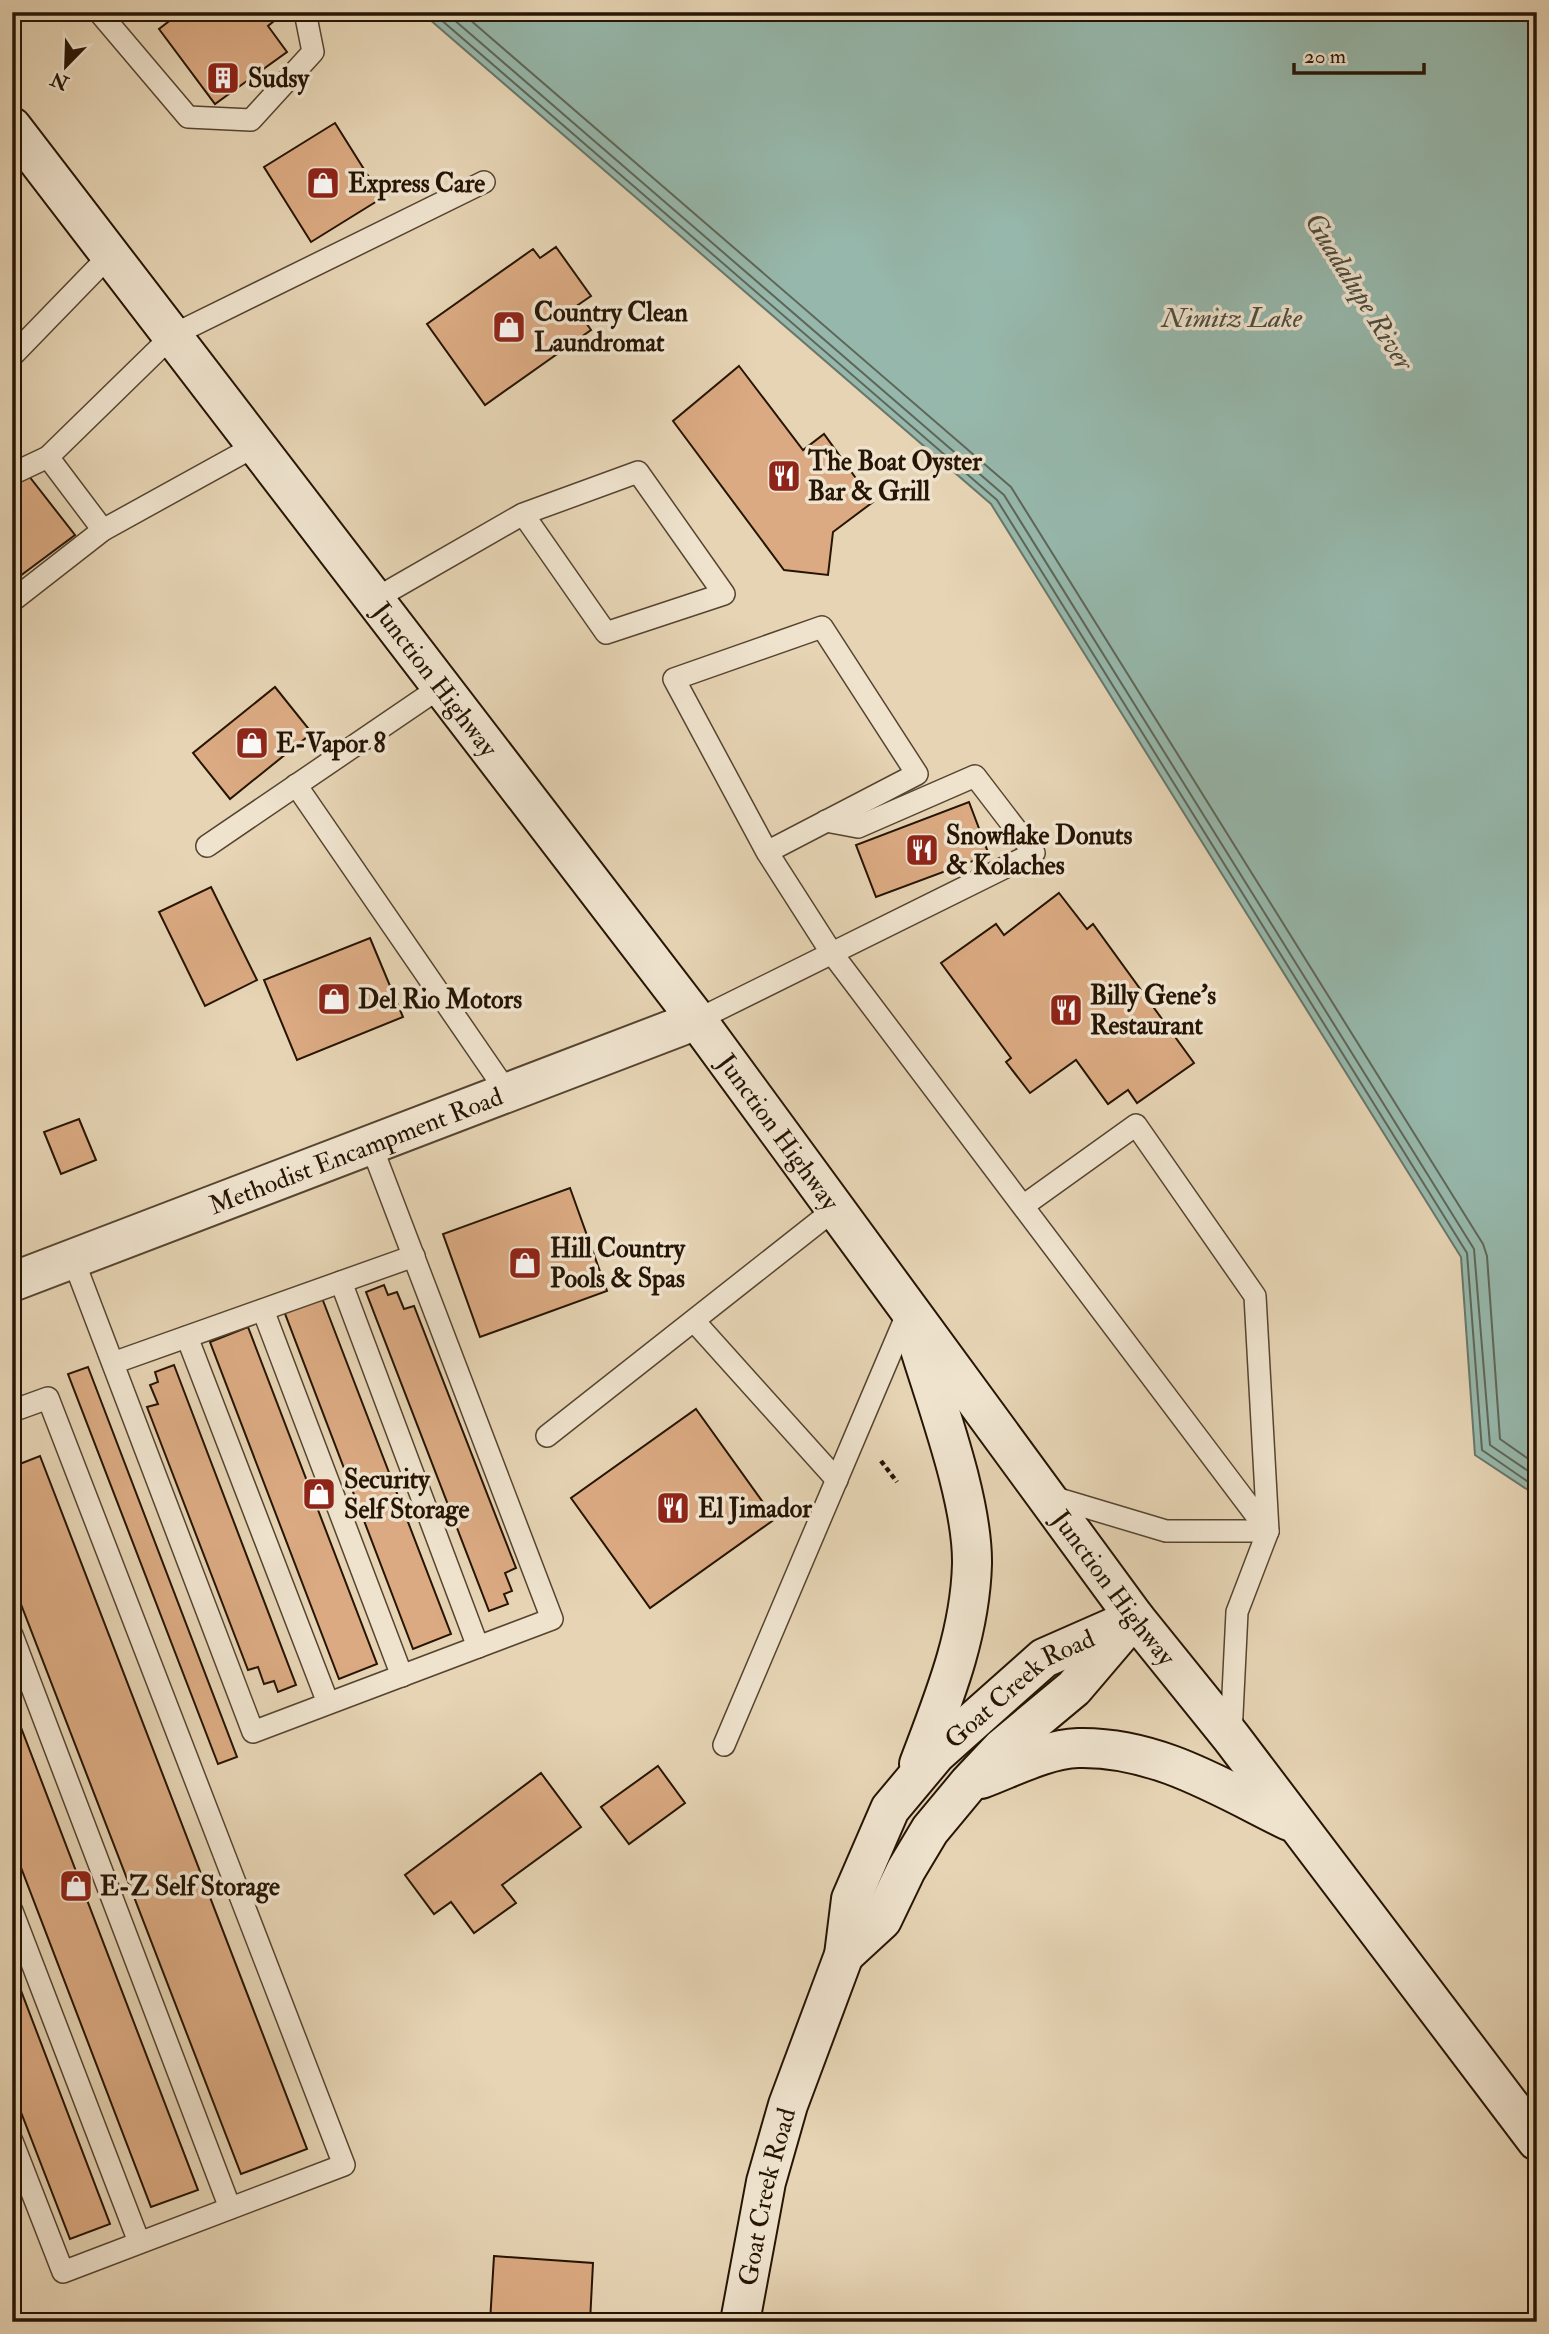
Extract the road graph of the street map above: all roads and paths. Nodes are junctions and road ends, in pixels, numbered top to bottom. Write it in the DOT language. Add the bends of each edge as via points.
graph roads {
  1 [pos="99,12"];
  2 [pos="305,12"];
  3 [pos="12,127"];
  4 [pos="484,182"];
  5 [pos="111,254"];
  6 [pos="173,335"];
  7 [pos="12,356"];
  8 [pos="257,445"];
  9 [pos="48,457"];
  10 [pos="12,474"];
  11 [pos="523,514"];
  12 [pos="103,530"];
  13 [pos="375,599"];
  14 [pos="12,601"];
  15 [pos="442,686"];
  16 [pos="296,785"];
  17 [pos="826,821"];
  18 [pos="207,846"];
  19 [pos="767,852"];
  20 [pos="831,952"];
  21 [pos="697,1020"];
  22 [pos="507,1092"];
  23 [pos="372,1145"];
  24 [pos="1023,1206"];
  25 [pos="835,1209"];
  26 [pos="414,1256"];
  27 [pos="73,1259"];
  28 [pos="12,1282"];
  29 [pos="341,1282"];
  30 [pos="263,1310"];
  31 [pos="909,1310"];
  32 [pos="694,1321"];
  33 [pos="187,1336"];
  34 [pos="113,1363"];
  35 [pos="12,1411"];
  36 [pos="547,1436"];
  37 [pos="837,1479"];
  38 [pos="1047,1496"];
  39 [pos="1268,1531"];
  40 [pos="1135,1618"];
  41 [pos="12,1635"];
  42 [pos="478,1647"];
  43 [pos="402,1676"];
  44 [pos="328,1703"];
  45 [pos="1231,1737"];
  46 [pos="723,1745"];
  47 [pos="915,1776"];
  48 [pos="969,1783"];
  49 [pos="1297,1825"];
  50 [pos="12,1911"];
  51 [pos="844,1955"];
  52 [pos="12,2141"];
  53 [pos="1537,2141"];
  54 [pos="230,2208"];
  55 [pos="139,2242"];
  56 [pos="740,2322"];
  1 -- 2 [label="lane" via="188,117 251,120 313,52"];
  3 -- 5 [label="main road, Junction Highway"];
  4 -- 6 [label="lane"];
  5 -- 6 [label="main road, Junction Highway"];
  5 -- 7 [label="lane"];
  6 -- 8 [label="main road, Junction Highway"];
  6 -- 9 [label="lane"];
  8 -- 12 [label="lane"];
  8 -- 13 [label="main road, Junction Highway"];
  9 -- 10 [label="lane"];
  9 -- 12 [label="lane"];
  11 -- 11 [label="lane" via="606,633 724,594 638,471"];
  11 -- 13 [label="lane"];
  12 -- 14 [label="lane"];
  13 -- 15 [label="main road, Junction Highway"];
  15 -- 16 [label="lane"];
  15 -- 21 [label="main road, Junction Highway"];
  16 -- 18 [label="lane"];
  16 -- 22 [label="lane"];
  17 -- 19 [label="lane"];
  17 -- 19 [label="lane" via="917,774 822,627 674,679"];
  17 -- 20 [label="lane" via="858,827 975,776 1034,853"];
  19 -- 20 [label="lane"];
  20 -- 21 [label="lane"];
  20 -- 24 [label="lane"];
  21 -- 22 [label="main road, Methodist Encampment Road"];
  21 -- 25 [label="main road, Junction Highway"];
  22 -- 23 [label="main road, Methodist Encampment Road"];
  23 -- 26 [label="lane"];
  23 -- 27 [label="main road, Methodist Encampment Road"];
  24 -- 39 [label="lane"];
  24 -- 39 [label="lane" via="1136,1125 1255,1296"];
  25 -- 31 [label="main road, Junction Highway"];
  25 -- 32 [label="lane"];
  26 -- 29 [label="lane"];
  26 -- 42 [label="lane" via="552,1619"];
  27 -- 28 [label="main road, Methodist Encampment Road"];
  27 -- 34 [label="lane"];
  29 -- 30 [label="lane"];
  29 -- 42 [label="lane"];
  30 -- 33 [label="lane"];
  30 -- 43 [label="lane"];
  31 -- 37 [label="lane"];
  31 -- 38 [label="main road, Junction Highway"];
  31 -- 47 [label="main road" via="969,1524 972,1561 956,1665"];
  32 -- 36 [label="lane"];
  32 -- 37 [label="lane"];
  33 -- 34 [label="lane"];
  33 -- 44 [label="lane"];
  34 -- 44 [label="lane" via="253,1732"];
  35 -- 54 [label="lane" via="48,1398 344,2165"];
  37 -- 46 [label="lane"];
  38 -- 39 [label="lane" via="1166,1531"];
  38 -- 40 [label="main road, Junction Highway"];
  39 -- 45 [label="lane" via="1237,1612"];
  40 -- 45 [label="main road, Junction Highway"];
  40 -- 47 [label="main road, Goat Creek Road" via="1044,1658"];
  40 -- 48 [label="main road, Goat Creek Road" via="1074,1688 1002,1748"];
  41 -- 54 [label="lane"];
  42 -- 43 [label="lane"];
  43 -- 44 [label="lane"];
  45 -- 49 [label="main road, Junction Highway"];
  47 -- 51 [label="main road, Goat Creek Road" via="890,1809 850,1899"];
  48 -- 49 [label="main road" via="1077,1748 1127,1752 1194,1774"];
  48 -- 51 [label="main road, Goat Creek Road" via="930,1830 882,1920"];
  49 -- 53 [label="main road, Junction Highway"];
  50 -- 55 [label="lane"];
  51 -- 56 [label="main road, Goat Creek Road" via="766,2182"];
  52 -- 55 [label="lane" via="63,2272"];
  54 -- 55 [label="lane"];
}
